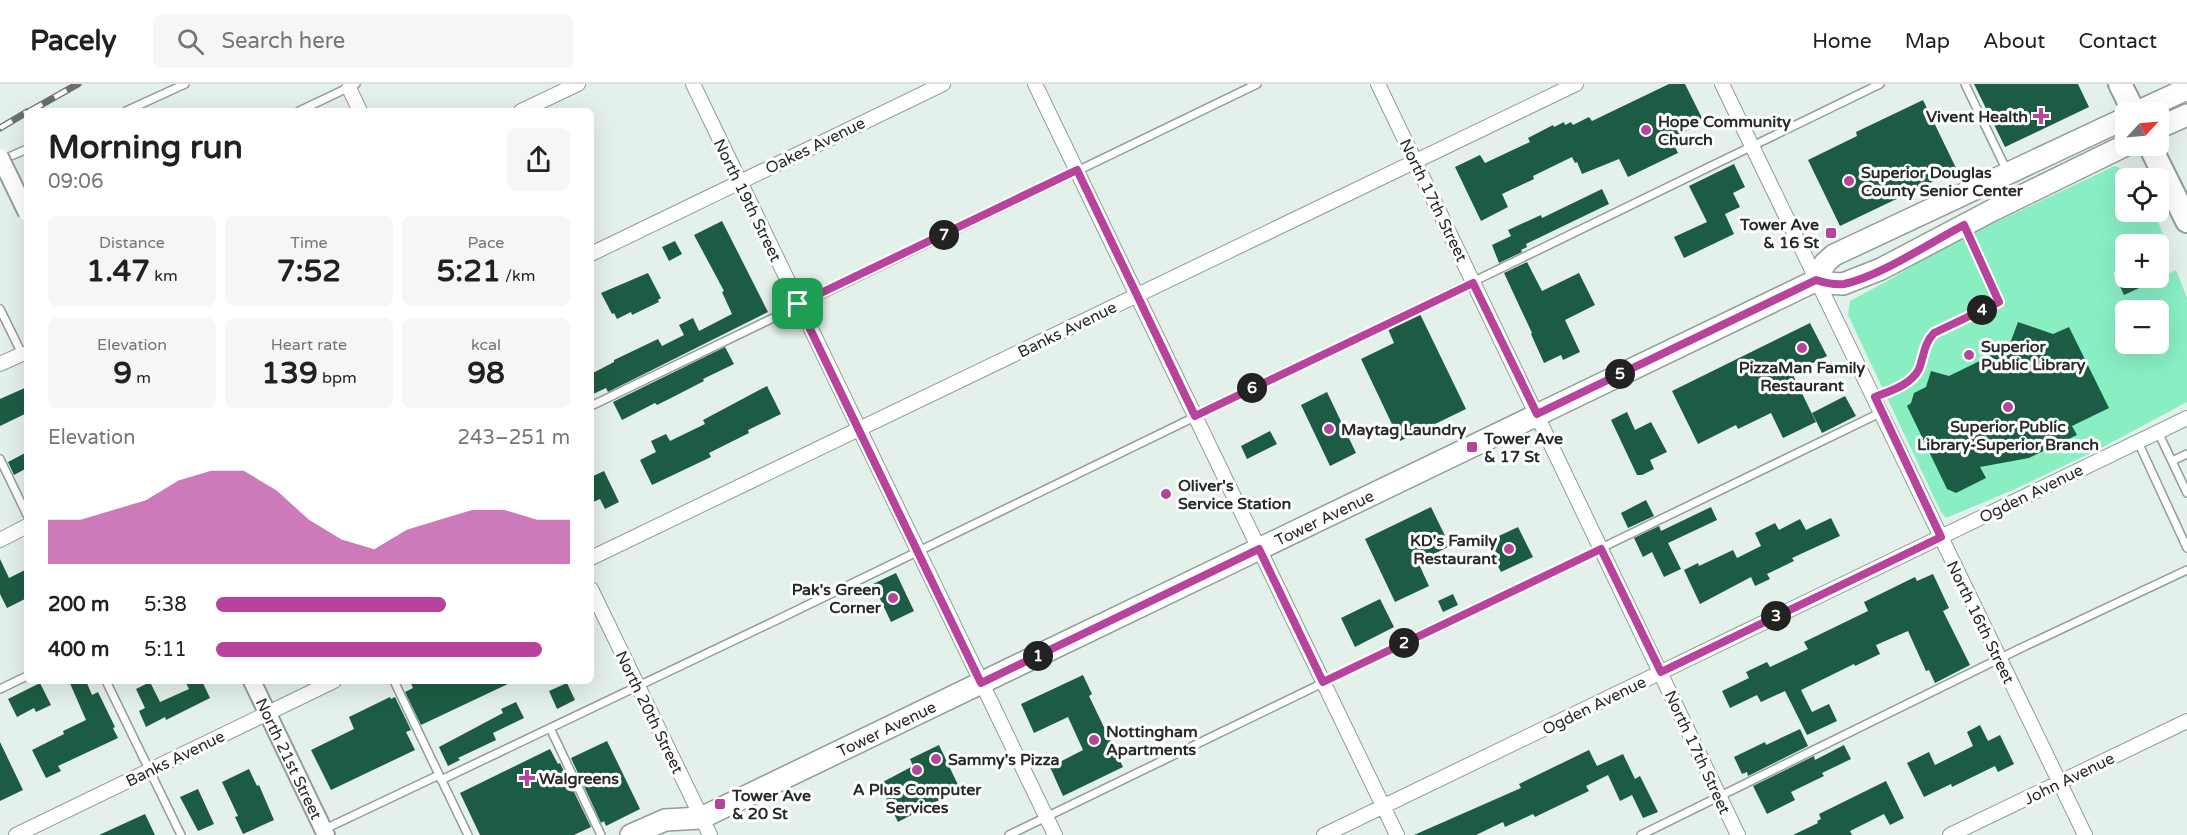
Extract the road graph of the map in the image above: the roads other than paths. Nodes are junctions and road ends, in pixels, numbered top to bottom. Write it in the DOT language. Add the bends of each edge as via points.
graph roads {
  1 [pos="185,84"];
  2 [pos="578,84"];
  3 [pos="693,84"];
  4 [pos="943,84"];
  5 [pos="1035,84"];
  6 [pos="1257,84"];
  7 [pos="1378,84"];
  8 [pos="1576,84"];
  9 [pos="1722,84"];
  10 [pos="1880,84"];
  11 [pos="1965,84"];
  12 [pos="2120,84"];
  13 [pos="353,86"];
  14 [pos="2187,89"];
  15 [pos="2130,102"];
  16 [pos="2158,102"];
  17 [pos="133,108"];
  18 [pos="305,108"];
  19 [pos="359,108"];
  20 [pos="527,108"];
  21 [pos="2187,115"];
  22 [pos="2115,123"];
  23 [pos="2169,123"];
  24 [pos="1752,147"];
  25 [pos="24,150"];
  26 [pos="2115,150"];
  27 [pos="2155,156"];
  28 [pos="0,159"];
  29 [pos="1415,161"];
  30 [pos="1077,170"];
  31 [pos="2008,172"];
  32 [pos="739,182"];
  33 [pos="24,207"];
  34 [pos="2187,221"];
  35 [pos="1964,225"];
  36 [pos="594,253"];
  37 [pos="1816,280"];
  38 [pos="1473,283"];
  39 [pos="1137,296"];
  40 [pos="798,304"];
  41 [pos="0,309"];
  42 [pos="22,354"];
  43 [pos="0,364"];
  44 [pos="1875,397"];
  45 [pos="594,405"];
  46 [pos="1882,412"];
  47 [pos="1537,414"];
  48 [pos="1195,416"];
  49 [pos="2187,418"];
  50 [pos="859,429"];
  51 [pos="2158,432"];
  52 [pos="2138,442"];
  53 [pos="2187,454"];
  54 [pos="0,459"];
  55 [pos="2172,461"];
  56 [pos="2187,493"];
  57 [pos="24,509"];
  58 [pos="24,528"];
  59 [pos="1941,537"];
  60 [pos="0,540"];
  61 [pos="2187,548"];
  62 [pos="1259,549"];
  63 [pos="1601,549"];
  64 [pos="918,551"];
  65 [pos="594,557"];
  66 [pos="2187,570"];
  67 [pos="594,595"];
  68 [pos="2000,659"];
  69 [pos="1661,672"];
  70 [pos="24,677"];
  71 [pos="1323,682"];
  72 [pos="981,683"];
  73 [pos="107,684"];
  74 [pos="253,684"];
  75 [pos="328,684"];
  76 [pos="395,684"];
  77 [pos="638,686"];
  78 [pos="0,689"];
  79 [pos="267,713"];
  80 [pos="2187,721"];
  81 [pos="550,728"];
  82 [pos="149,771"];
  83 [pos="440,777"];
  84 [pos="2059,782"];
  85 [pos="1720,796"];
  86 [pos="1383,806"];
  87 [pos="1046,818"];
  88 [pos="706,827"];
  89 [pos="325,832"];
  90 [pos="16,835"];
  91 [pos="181,835"];
  92 [pos="468,835"];
  93 [pos="602,835"];
  94 [pos="631,835"];
  95 [pos="688,835"];
  96 [pos="1009,835"];
  97 [pos="1055,835"];
  98 [pos="1324,835"];
  99 [pos="1397,835"];
  100 [pos="1641,835"];
  101 [pos="1738,835"];
  102 [pos="1950,835"];
  103 [pos="2085,835"];
  1 -- 17 [label="lane"];
  2 -- 20 [label="street"];
  3 -- 32 [label="street, North 19th Street"];
  4 -- 32 [label="street, Oakes Avenue"];
  5 -- 30 [label="street"];
  6 -- 30 [label="lane"];
  7 -- 29 [label="street, North 17th Street"];
  8 -- 29 [label="street, Banks Avenue"];
  9 -- 24 [label="street, North 16th Street"];
  10 -- 24 [label="lane"];
  11 -- 31 [label="lane"];
  12 -- 15 [label="highway"];
  13 -- 18 [label="lane"];
  13 -- 19 [label="street"];
  14 -- 16 [label="main road"];
  21 -- 23 [label="main road"];
  22 -- 31 [label="main road, Tower Avenue"];
  24 -- 37 [label="street, North 16th Street"];
  24 -- 38 [label="lane"];
  25 -- 28 [label="lane"];
  26 -- 35 [label="main road, Tower Avenue"];
  27 -- 34 [label="highway"];
  28 -- 33 [label="street, bridge"];
  29 -- 38 [label="street, North 17th Street"];
  29 -- 39 [label="street, Banks Avenue"];
  30 -- 39 [label="street"];
  30 -- 40 [label="lane"];
  31 -- 37 [label="main road, Tower Avenue" via="1834,255"];
  32 -- 36 [label="street, Oakes Avenue"];
  32 -- 40 [label="street, North 19th Street"];
  35 -- 37 [label="main road, Tower Avenue" via="1856,280 1834,284"];
  35 -- 44 [label="lane" via="1999,302 1934,333 1911,379"];
  37 -- 44 [label="street, North 16th Street"];
  37 -- 47 [label="main road, Tower Avenue"];
  38 -- 47 [label="street, North 17th Street"];
  38 -- 48 [label="lane"];
  39 -- 48 [label="street"];
  39 -- 50 [label="street, Banks Avenue"];
  40 -- 45 [label="lane"];
  40 -- 50 [label="street, North 19th Street"];
  41 -- 42 [label="lane"];
  42 -- 43 [label="street"];
  44 -- 46 [label="street, North 16th Street"];
  46 -- 59 [label="street, North 16th Street"];
  46 -- 63 [label="lane"];
  47 -- 62 [label="main road, Tower Avenue"];
  47 -- 63 [label="street, North 17th Street"];
  48 -- 62 [label="street"];
  48 -- 64 [label="lane"];
  49 -- 51 [label="street, Ogden Avenue"];
  50 -- 64 [label="street, North 19th Street"];
  50 -- 65 [label="street, Banks Avenue"];
  51 -- 52 [label="street, Ogden Avenue"];
  51 -- 55 [label="lane"];
  52 -- 59 [label="street, Ogden Avenue"];
  52 -- 61 [label="lane"];
  53 -- 55 [label="lane"];
  54 -- 57 [label="lane"];
  55 -- 56 [label="lane"];
  58 -- 60 [label="street"];
  59 -- 68 [label="street, North 16th Street"];
  59 -- 69 [label="street, Ogden Avenue"];
  62 -- 71 [label="street"];
  62 -- 72 [label="main road, Tower Avenue"];
  63 -- 69 [label="street, North 17th Street"];
  63 -- 71 [label="lane"];
  64 -- 72 [label="street, North 19th Street"];
  64 -- 77 [label="lane"];
  66 -- 68 [label="lane"];
  67 -- 77 [label="street, North 20th Street"];
  68 -- 84 [label="street, North 16th Street"];
  68 -- 85 [label="lane"];
  69 -- 85 [label="street, North 17th Street"];
  69 -- 86 [label="street, Ogden Avenue"];
  70 -- 78 [label="lane"];
  71 -- 86 [label="street"];
  71 -- 87 [label="lane"];
  72 -- 87 [label="street, North 19th Street"];
  72 -- 88 [label="main road, Tower Avenue"];
  73 -- 82 [label="lane"];
  74 -- 79 [label="street, North 21st Street"];
  75 -- 79 [label="street, Banks Avenue"];
  76 -- 83 [label="lane"];
  77 -- 81 [label="lane"];
  77 -- 88 [label="street, North 20th Street"];
  79 -- 82 [label="street, Banks Avenue"];
  79 -- 89 [label="street, North 21st Street"];
  80 -- 84 [label="street, John Avenue"];
  81 -- 83 [label="lane"];
  81 -- 93 [label="lane"];
  82 -- 90 [label="street, Banks Avenue"];
  82 -- 91 [label="lane"];
  83 -- 89 [label="lane"];
  83 -- 92 [label="lane"];
  84 -- 102 [label="street, John Avenue"];
  84 -- 103 [label="street, North 16th Street"];
  85 -- 100 [label="lane"];
  85 -- 101 [label="street, North 17th Street"];
  86 -- 98 [label="street, Ogden Avenue"];
  86 -- 99 [label="street"];
  87 -- 96 [label="lane"];
  87 -- 97 [label="street, North 19th Street"];
  88 -- 94 [label="main road, Tower Avenue" via="665,820"];
  88 -- 95 [label="main road, Tower Avenue"];
}
